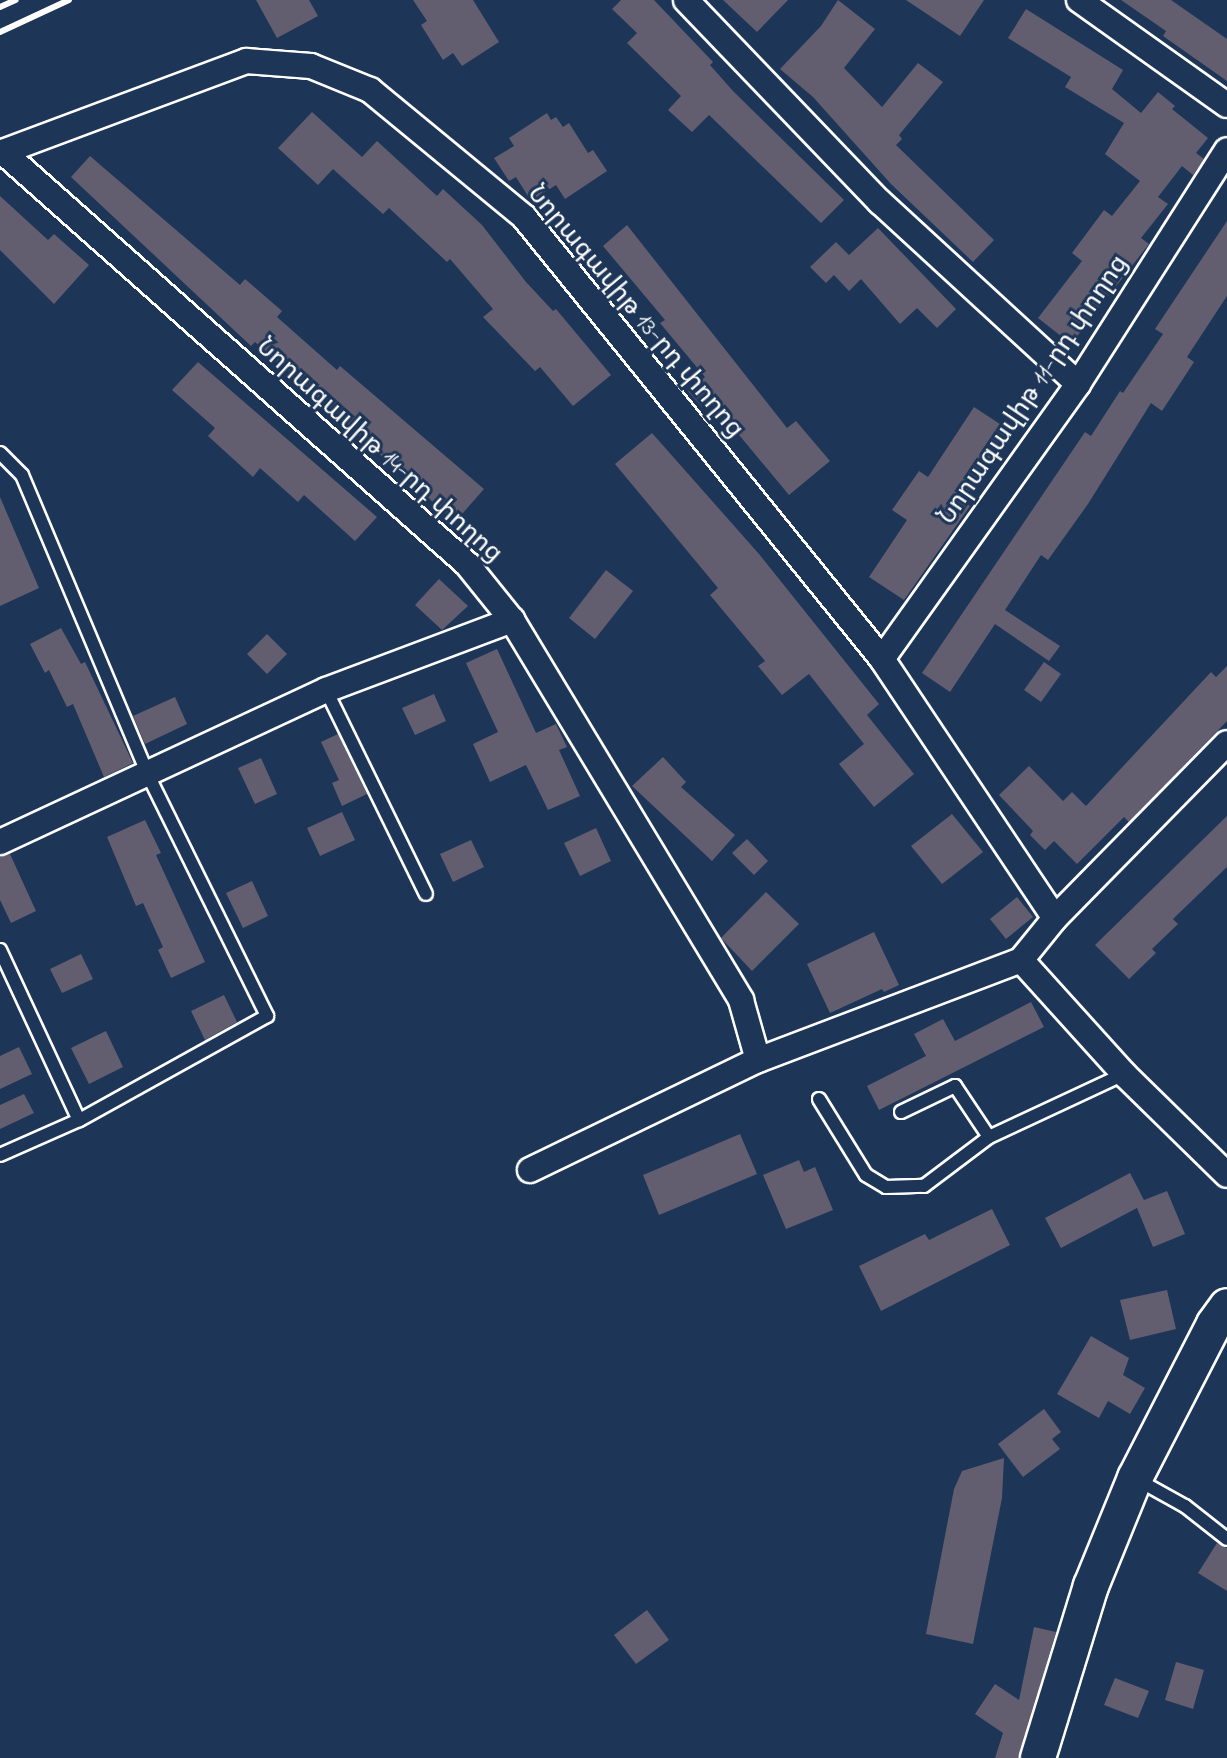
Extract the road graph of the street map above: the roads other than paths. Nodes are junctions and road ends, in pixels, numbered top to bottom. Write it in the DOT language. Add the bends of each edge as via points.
graph roads {
  1 [pos="686,0"];
  2 [pos="1079,0"];
  3 [pos="1227,105"];
  4 [pos="1227,150"];
  5 [pos="1,153"];
  6 [pos="1078,384"];
  7 [pos="0,453"];
  8 [pos="512,620"];
  9 [pos="882,659"];
  10 [pos="326,690"];
  11 [pos="1227,743"];
  12 [pos="147,773"];
  13 [pos="0,842"];
  14 [pos="426,894"];
  15 [pos="1055,918"];
  16 [pos="0,950"];
  17 [pos="1021,960"];
  18 [pos="758,1060"];
  19 [pos="1124,1074"];
  20 [pos="819,1099"];
  21 [pos="901,1112"];
  22 [pos="79,1120"];
  23 [pos="989,1137"];
  24 [pos="0,1155"];
  25 [pos="530,1170"];
  26 [pos="1227,1175"];
  27 [pos="1227,1306"];
  28 [pos="1135,1478"];
  29 [pos="1227,1539"];
  30 [pos="1038,1758"];
  1 -- 6 [label="street" via="880,202"];
  2 -- 3 [label="street"];
  4 -- 6 [label="street, Նորագավիթ 11-րդ փողոց"];
  5 -- 8 [label="street, Նորագավիթ 14-րդ փողոց" via="467,564"];
  5 -- 9 [label="street, Նորագավիթ 13-րդ փողոց" via="246,61 311,66 370,90 524,217"];
  6 -- 9 [label="street, Նորագավիթ 11-րդ փողոց"];
  7 -- 12 [label="lane" via="22,475"];
  8 -- 10 [label="street"];
  8 -- 18 [label="street, Նորագավիթ 14-րդ փողոց" via="741,1000"];
  9 -- 15 [label="street, Նորագավիթ 13-րդ փողոց"];
  10 -- 12 [label="street"];
  10 -- 14 [label="lane"];
  11 -- 15 [label="street"];
  12 -- 13 [label="street"];
  12 -- 22 [label="lane" via="267,1016"];
  15 -- 17 [label="street"];
  16 -- 22 [label="lane"];
  17 -- 18 [label="street"];
  17 -- 19 [label="street"];
  18 -- 25 [label="street"];
  19 -- 23 [label="lane"];
  19 -- 26 [label="street"];
  20 -- 23 [label="lane" via="866,1175 886,1187 924,1186"];
  21 -- 23 [label="lane" via="955,1086"];
  22 -- 24 [label="lane"];
  27 -- 28 [label="main road"];
  28 -- 29 [label="lane" via="1185,1506"];
  28 -- 30 [label="main road" via="1091,1586"];
}
